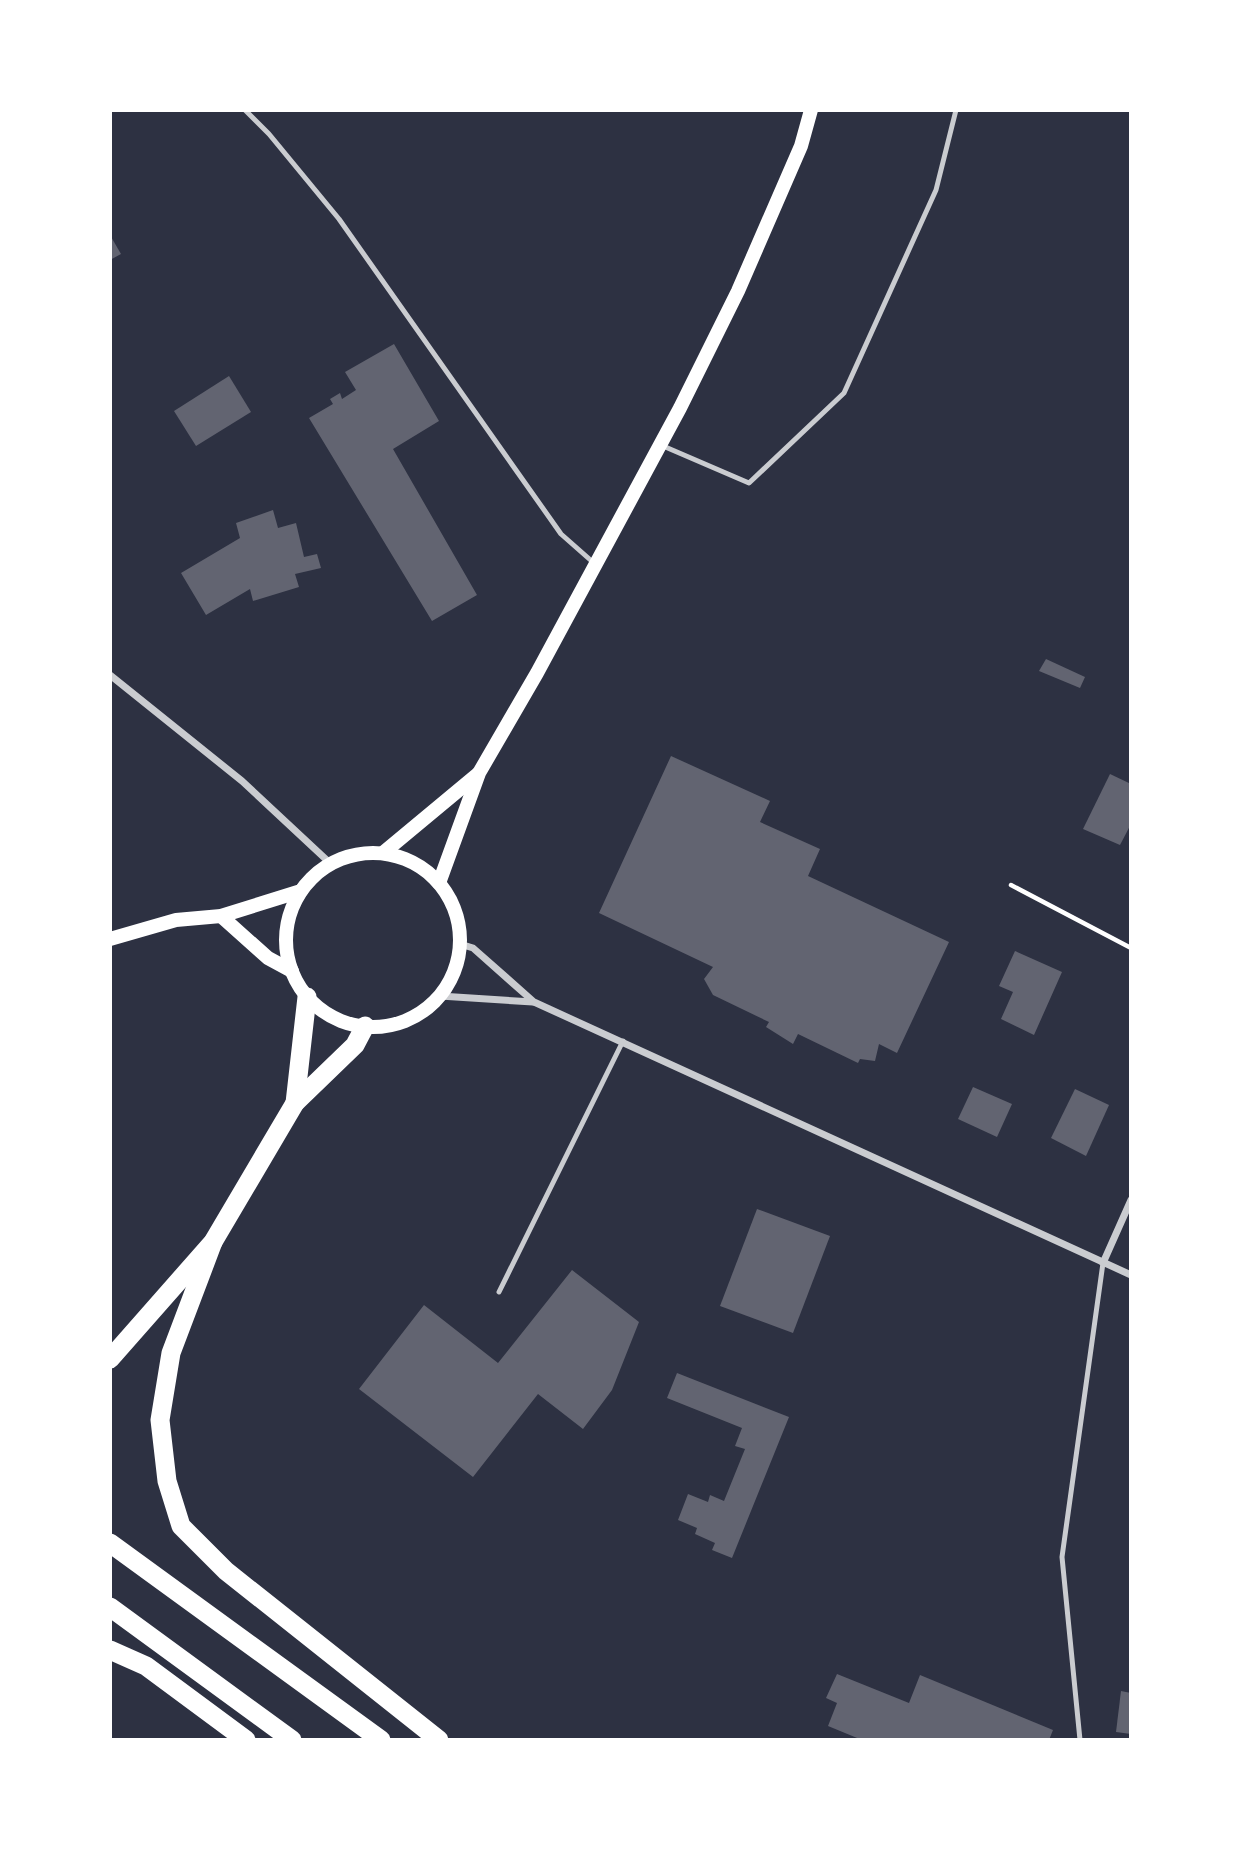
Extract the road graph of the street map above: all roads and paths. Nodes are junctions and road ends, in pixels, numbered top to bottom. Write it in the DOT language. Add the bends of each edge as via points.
graph roads {
  1 [pos="245,110"];
  2 [pos="811,110"];
  3 [pos="956,110"];
  4 [pos="660,444"];
  5 [pos="595,564"];
  6 [pos="110,675"];
  7 [pos="479,773"];
  8 [pos="383,853"];
  9 [pos="331,864"];
  10 [pos="439,883"];
  11 [pos="1011,885"];
  12 [pos="301,891"];
  13 [pos="221,916"];
  14 [pos="110,939"];
  15 [pos="460,944"];
  16 [pos="1131,948"];
  17 [pos="292,971"];
  18 [pos="440,996"];
  19 [pos="307,997"];
  20 [pos="534,1002"];
  21 [pos="365,1026"];
  22 [pos="622,1041"];
  23 [pos="295,1103"];
  24 [pos="1131,1200"];
  25 [pos="213,1242"];
  26 [pos="1103,1262"];
  27 [pos="1131,1275"];
  28 [pos="499,1292"];
  29 [pos="110,1359"];
  30 [pos="110,1543"];
  31 [pos="110,1607"];
  32 [pos="110,1650"];
  33 [pos="246,1740"];
  34 [pos="292,1740"];
  35 [pos="381,1740"];
  36 [pos="439,1740"];
  37 [pos="1080,1740"];
  1 -- 5 [label="lane" via="339,219 561,534"];
  2 -- 4 [label="main road" via="801,146 738,291"];
  3 -- 4 [label="lane" via="936,190 844,393 750,483"];
  4 -- 5 [label="main road"];
  5 -- 7 [label="main road"];
  6 -- 9 [label="street" via="242,781"];
  7 -- 8 [label="main road"];
  7 -- 10 [label="main road"];
  8 -- 9 [label="main road" via="353,855"];
  8 -- 10 [label="main road" via="416,864"];
  9 -- 12 [label="main road"];
  10 -- 15 [label="main road" via="456,911"];
  11 -- 16 [label="path"];
  12 -- 13 [label="main road"];
  12 -- 17 [label="main road" via="286,933"];
  13 -- 14 [label="main road" via="176,920"];
  13 -- 17 [label="main road" via="268,958"];
  15 -- 18 [label="main road" via="455,970"];
  15 -- 20 [label="street" via="474,948"];
  17 -- 19 [label="main road"];
  18 -- 20 [label="street"];
  18 -- 21 [label="main road" via="400,1023"];
  19 -- 21 [label="main road" via="331,1016"];
  19 -- 23 [label="highway"];
  20 -- 22 [label="street"];
  21 -- 23 [label="highway" via="355,1045"];
  22 -- 26 [label="street"];
  22 -- 28 [label="lane"];
  23 -- 25 [label="highway"];
  24 -- 26 [label="street"];
  25 -- 29 [label="highway"];
  25 -- 36 [label="highway" via="172,1353 160,1420 167,1481 181,1526 226,1571"];
  26 -- 27 [label="street"];
  26 -- 37 [label="lane" via="1062,1557"];
  30 -- 35 [label="highway"];
  31 -- 34 [label="highway"];
  32 -- 33 [label="highway" via="146,1666"];
}
